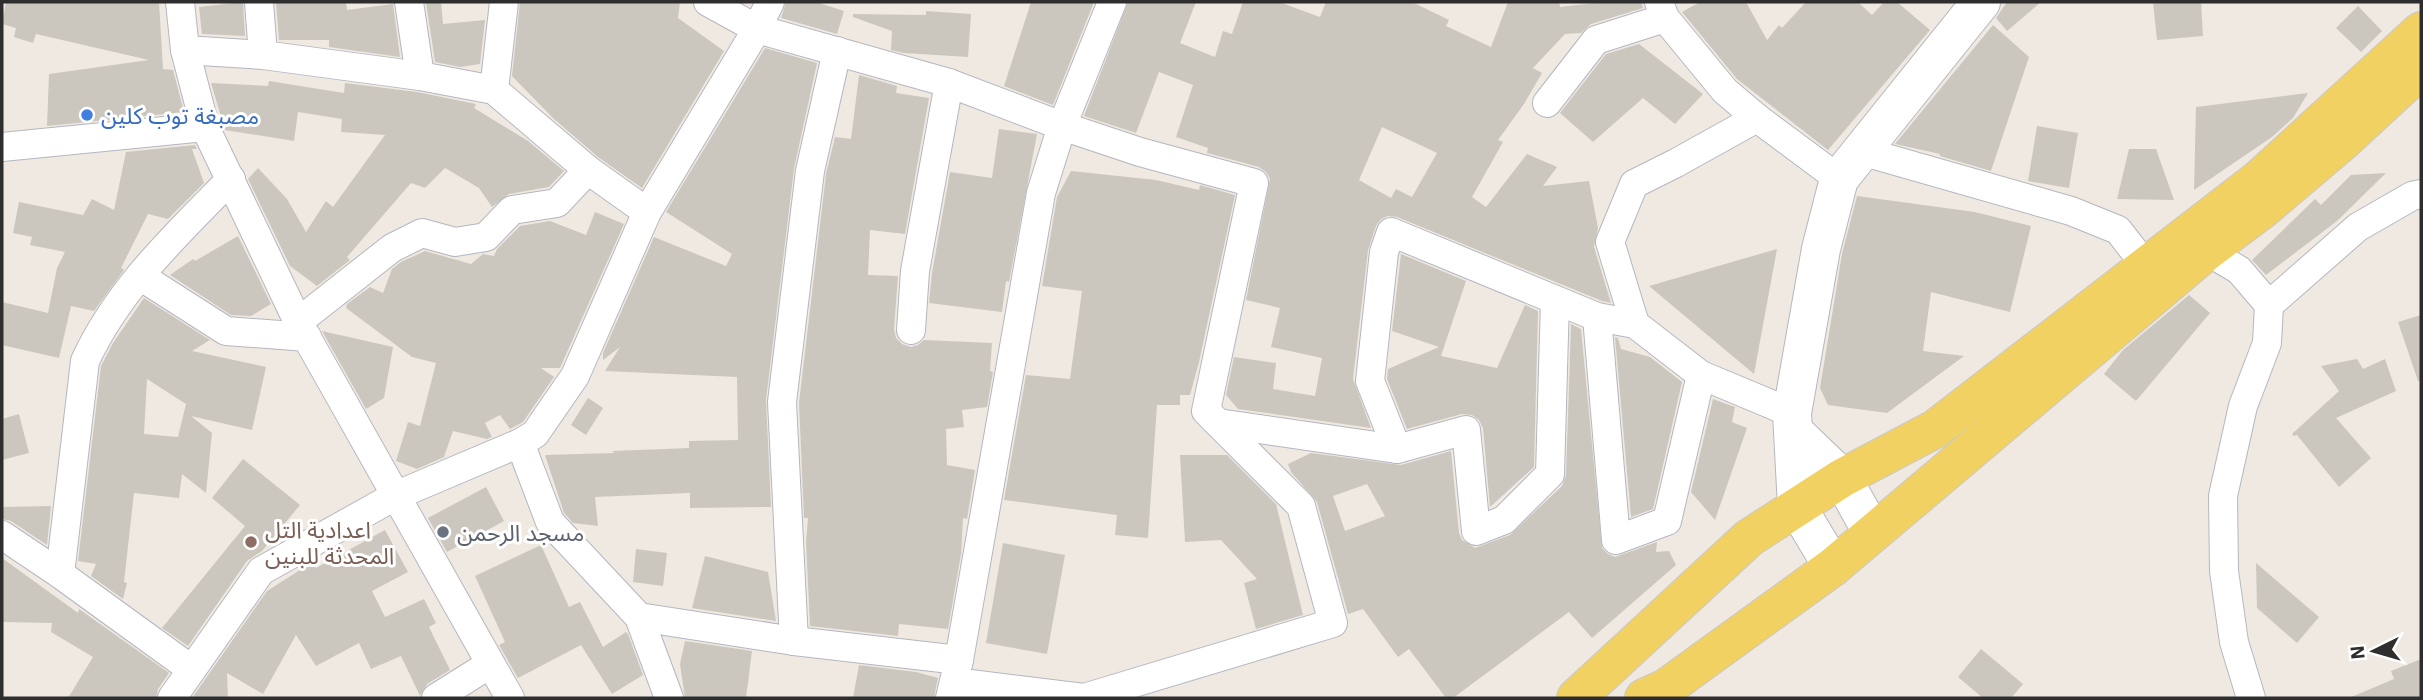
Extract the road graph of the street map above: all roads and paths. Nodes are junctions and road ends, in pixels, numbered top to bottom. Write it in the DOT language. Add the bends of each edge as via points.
graph roads {
  1 [pos="180,2"];
  2 [pos="259,2"];
  3 [pos="409,2"];
  4 [pos="504,2"];
  5 [pos="709,2"];
  6 [pos="770,2"];
  7 [pos="1112,2"];
  8 [pos="1981,2"];
  9 [pos="1662,10"];
  10 [pos="757,29"];
  11 [pos="2421,30"];
  12 [pos="186,50"];
  13 [pos="837,51"];
  14 [pos="263,55"];
  15 [pos="2421,69"];
  16 [pos="420,76"];
  17 [pos="948,83"];
  18 [pos="494,90"];
  19 [pos="1548,103"];
  20 [pos="1757,118"];
  21 [pos="1062,126"];
  22 [pos="205,127"];
  23 [pos="2,147"];
  24 [pos="1850,165"];
  25 [pos="587,170"];
  26 [pos="231,179"];
  27 [pos="2421,194"];
  28 [pos="647,212"];
  29 [pos="2207,251"];
  30 [pos="2146,266"];
  31 [pos="140,275"];
  32 [pos="1555,300"];
  33 [pos="2269,305"];
  34 [pos="1597,317"];
  35 [pos="1635,324"];
  36 [pos="303,330"];
  37 [pos="911,330"];
  38 [pos="1700,375"];
  39 [pos="1792,422"];
  40 [pos="1219,423"];
  41 [pos="520,443"];
  42 [pos="1397,449"];
  43 [pos="1842,478"];
  44 [pos="395,496"];
  45 [pos="1797,508"];
  46 [pos="1872,532"];
  47 [pos="2,535"];
  48 [pos="1833,567"];
  49 [pos="60,574"];
  50 [pos="639,617"];
  51 [pos="794,641"];
  52 [pos="491,664"];
  53 [pos="191,669"];
  54 [pos="955,680"];
  55 [pos="172,698"];
  56 [pos="436,698"];
  57 [pos="510,698"];
  58 [pos="668,698"];
  59 [pos="1576,698"];
  60 [pos="1644,698"];
  61 [pos="2250,698"];
  1 -- 12 [label="street"];
  2 -- 14 [label="street"];
  3 -- 16 [label="street"];
  4 -- 18 [label="street"];
  5 -- 10 [label="street"];
  6 -- 10 [label="street"];
  7 -- 21 [label="street"];
  8 -- 24 [label="main road"];
  9 -- 19 [label="street" via="1596,40"];
  9 -- 20 [label="street" via="1725,91"];
  10 -- 13 [label="street"];
  10 -- 28 [label="street"];
  11 -- 30 [label="main road" via="2259,179"];
  12 -- 14 [label="street"];
  12 -- 22 [label="street"];
  13 -- 17 [label="street"];
  13 -- 51 [label="street" via="810,171 782,402"];
  14 -- 16 [label="street"];
  15 -- 29 [label="main road" via="2342,142"];
  16 -- 18 [label="street"];
  17 -- 21 [label="street"];
  17 -- 37 [label="street" via="915,271"];
  18 -- 25 [label="street"];
  20 -- 24 [label="street"];
  20 -- 35 [label="street" via="1634,184 1610,242"];
  21 -- 40 [label="street" via="1254,183 1206,411"];
  21 -- 54 [label="street" via="1041,193"];
  22 -- 23 [label="street"];
  22 -- 26 [label="street"];
  24 -- 30 [label="street" via="2071,211 2118,230"];
  24 -- 39 [label="main road" via="1821,249"];
  25 -- 28 [label="street"];
  25 -- 36 [label="street" via="558,203 512,210 486,237 455,242 422,233 393,248"];
  26 -- 31 [label="street"];
  26 -- 36 [label="street"];
  27 -- 33 [label="street" via="2358,226"];
  28 -- 41 [label="street" via="575,376 535,434"];
  29 -- 33 [label="street" via="2239,270"];
  29 -- 46 [label="main road"];
  30 -- 43 [label="main road" via="1935,429"];
  31 -- 36 [label="street" via="226,331"];
  31 -- 49 [label="street" via="85,360"];
  32 -- 34 [label="street"];
  32 -- 42 [label="street" via="1391,232 1384,252 1370,381"];
  32 -- 42 [label="street" via="1550,474 1504,520 1476,531 1466,430"];
  33 -- 61 [label="street" via="2267,343 2243,406 2223,496 2224,571 2234,642"];
  34 -- 35 [label="street"];
  34 -- 38 [label="street" via="1616,540 1667,521"];
  35 -- 38 [label="street"];
  36 -- 44 [label="street"];
  38 -- 39 [label="street"];
  39 -- 43 [label="main road"];
  39 -- 45 [label="main road"];
  40 -- 42 [label="street"];
  40 -- 54 [label="street" via="1301,506 1333,623 1084,698"];
  41 -- 44 [label="street"];
  41 -- 50 [label="street" via="550,522"];
  43 -- 45 [label="main road"];
  43 -- 46 [label="main road"];
  44 -- 52 [label="street"];
  44 -- 53 [label="street" via="261,571"];
  45 -- 48 [label="main road"];
  45 -- 59 [label="main road" via="1749,538"];
  46 -- 48 [label="main road"];
  47 -- 49 [label="street"];
  48 -- 60 [label="main road" via="1666,688"];
  49 -- 53 [label="street"];
  50 -- 51 [label="street"];
  50 -- 58 [label="street"];
  51 -- 54 [label="street"];
  52 -- 56 [label="street"];
  52 -- 57 [label="street"];
  53 -- 55 [label="street"];
}
